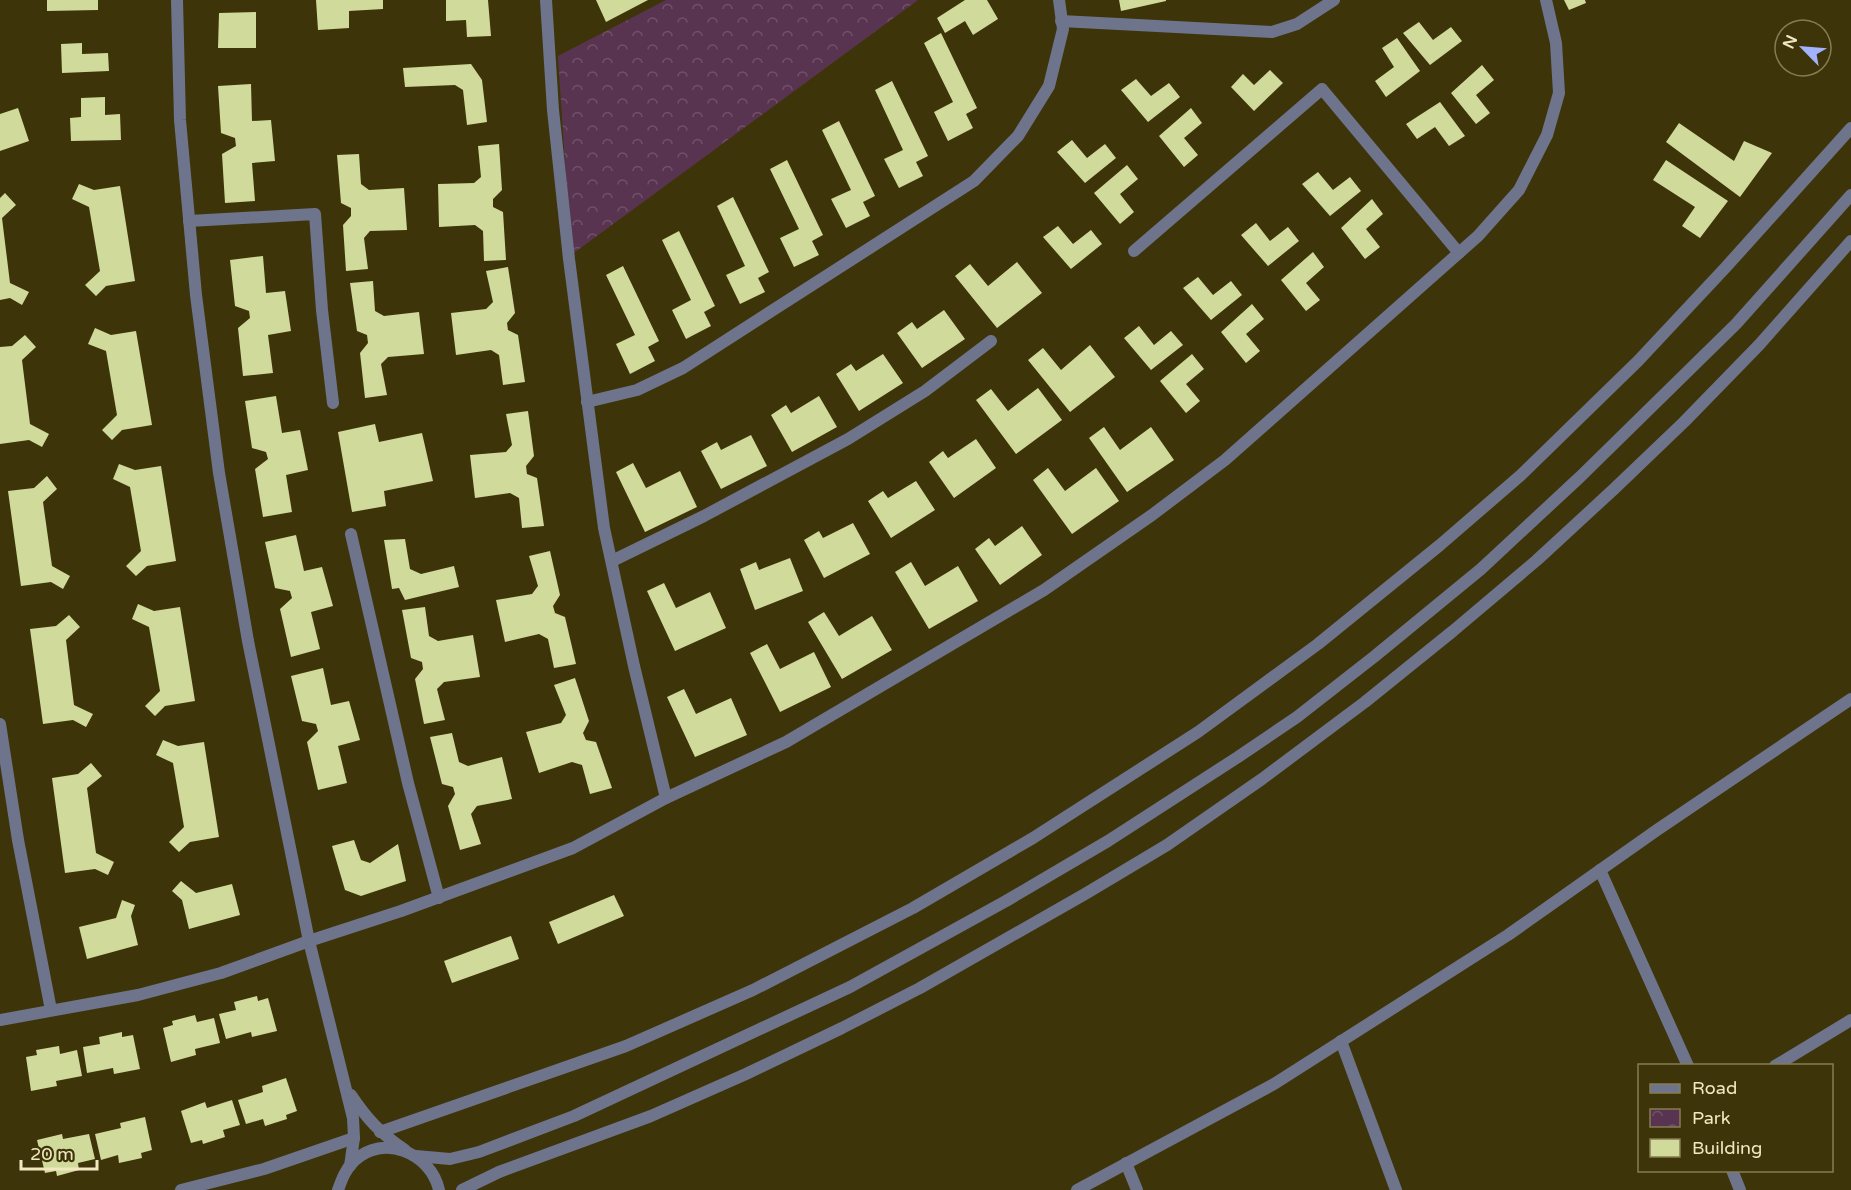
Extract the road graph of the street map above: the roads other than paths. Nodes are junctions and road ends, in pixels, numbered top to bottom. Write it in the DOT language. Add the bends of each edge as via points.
graph roads {
  1 [pos="177,0"];
  2 [pos="546,0"];
  3 [pos="1059,0"];
  4 [pos="1334,0"];
  5 [pos="1546,0"];
  6 [pos="1061,21"];
  7 [pos="1851,128"];
  8 [pos="1851,195"];
  9 [pos="189,221"];
  10 [pos="1851,241"];
  11 [pos="1134,251"];
  12 [pos="1460,253"];
  13 [pos="991,341"];
  14 [pos="587,402"];
  15 [pos="333,403"];
  16 [pos="351,534"];
  17 [pos="612,561"];
  18 [pos="1851,699"];
  19 [pos="0,724"];
  20 [pos="666,798"];
  21 [pos="1600,870"];
  22 [pos="439,898"];
  23 [pos="309,941"];
  24 [pos="51,1010"];
  25 [pos="0,1020"];
  26 [pos="1851,1020"];
  27 [pos="1341,1041"];
  28 [pos="1688,1064"];
  29 [pos="1777,1064"];
  30 [pos="346,1089"];
  31 [pos="380,1132"];
  32 [pos="354,1138"];
  33 [pos="410,1153"];
  34 [pos="1126,1163"];
  35 [pos="350,1166"];
  36 [pos="1733,1172"];
  37 [pos="336,1189"];
  38 [pos="181,1190"];
  39 [pos="439,1190"];
  40 [pos="462,1190"];
  41 [pos="1077,1190"];
  42 [pos="1137,1190"];
  43 [pos="1396,1190"];
  44 [pos="1740,1190"];
  1 -- 9 [label="street" via="180,120"];
  2 -- 14 [label="street" via="553,110"];
  3 -- 6 [label="street"];
  4 -- 6 [label="street" via="1297,24 1272,32"];
  5 -- 12 [label="street" via="1556,44 1559,93 1548,135 1519,190"];
  6 -- 14 [label="street" via="1063,28 1049,86 1018,136 974,181 683,368 637,390"];
  7 -- 31 [label="street" via="1638,361 1521,475 1318,644 1198,732 1033,838 912,908 753,990 626,1046"];
  8 -- 33 [label="street" via="1736,324 1580,477 1375,657 1248,751 1108,841 850,987 574,1116 479,1152 450,1159"];
  9 -- 15 [label="street" via="315,214"];
  9 -- 23 [label="street" via="219,473 248,641"];
  10 -- 40 [label="street" via="1684,422 1537,560 1365,702 1167,845 842,1028 651,1116 499,1172"];
  11 -- 12 [label="street" via="1322,89"];
  12 -- 20 [label="street" via="1225,460 1054,583 786,742"];
  13 -- 17 [label="street" via="925,391 848,439"];
  14 -- 17 [label="street"];
  16 -- 22 [label="street" via="408,783"];
  17 -- 20 [label="street"];
  18 -- 21 [label="street"];
  19 -- 24 [label="street"];
  20 -- 22 [label="street" via="573,848"];
  21 -- 27 [label="street" via="1508,935"];
  21 -- 28 [label="street"];
  22 -- 23 [label="street"];
  23 -- 24 [label="street" via="221,974 138,995"];
  23 -- 30 [label="street"];
  24 -- 25 [label="street"];
  26 -- 29 [label="street"];
  27 -- 34 [label="street" via="1274,1084"];
  27 -- 43 [label="street"];
  30 -- 31 [label="street"];
  30 -- 32 [label="street"];
  31 -- 33 [label="street"];
  32 -- 35 [label="street"];
  32 -- 38 [label="street"];
  33 -- 35 [label="street" via="387,1148 370,1151"];
  33 -- 39 [label="street" via="432,1171"];
  34 -- 41 [label="street"];
  34 -- 42 [label="street"];
  35 -- 37 [label="street"];
  36 -- 44 [label="street"];
}
